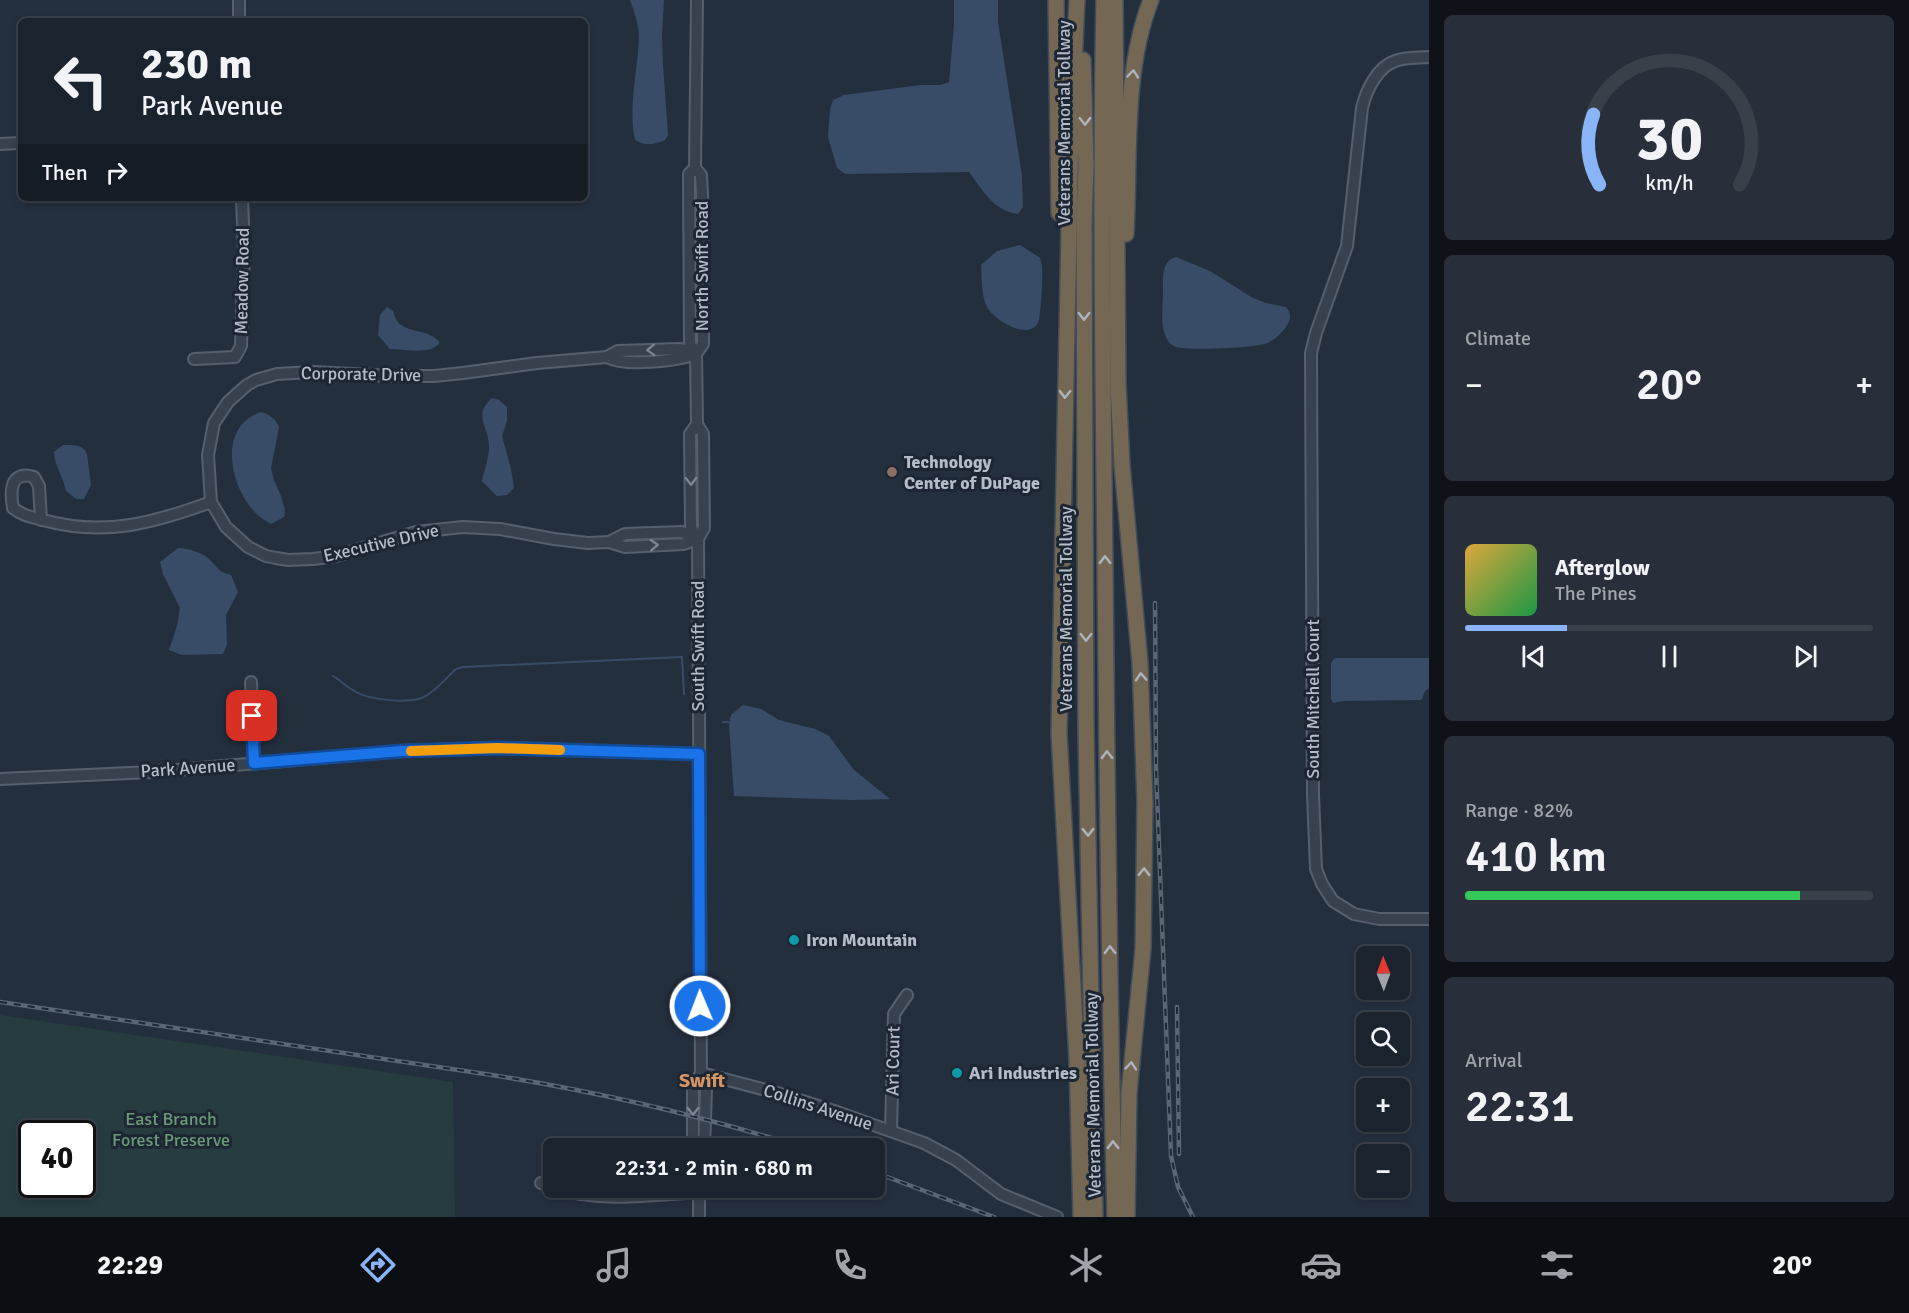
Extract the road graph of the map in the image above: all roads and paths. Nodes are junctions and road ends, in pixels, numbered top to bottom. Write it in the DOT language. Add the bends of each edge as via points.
graph roads {
  1 [pos="239,0"];
  2 [pos="697,0"];
  3 [pos="1056,0"];
  4 [pos="1077,0"];
  5 [pos="1082,0"];
  6 [pos="1104,0"];
  7 [pos="1115,0"];
  8 [pos="1151,0"];
  9 [pos="239,18"];
  10 [pos="1429,57"];
  11 [pos="18,143"];
  12 [pos="0,144"];
  13 [pos="242,201"];
  14 [pos="1066,352"];
  15 [pos="696,354"];
  16 [pos="194,360"];
  17 [pos="1118,384"];
  18 [pos="212,502"];
  19 [pos="41,520"];
  20 [pos="698,539"];
  21 [pos="251,682"];
  22 [pos="699,754"];
  23 [pos="254,763"];
  24 [pos="0,779"];
  25 [pos="1429,919"];
  26 [pos="907,995"];
  27 [pos="701,1073"];
  28 [pos="891,1131"];
  29 [pos="693,1138"];
  30 [pos="704,1138"];
  31 [pos="1088,1193"];
  32 [pos="699,1198"];
  33 [pos="1121,1211"];
  34 [pos="699,1217"];
  35 [pos="1057,1217"];
  36 [pos="1081,1217"];
  37 [pos="1095,1217"];
  1 -- 9 [label="street"];
  2 -- 15 [label="street, North Swift Road" via="695,168 701,175 703,344"];
  3 -- 14 [label="highway" via="1059,219"];
  4 -- 14 [label="highway"];
  5 -- 31 [label="highway, Veterans Memorial Tollway, one-way" via="1086,166"];
  33 -- 6 [label="highway, Veterans Memorial Tollway, one-way" via="1103,350"];
  7 -- 17 [label="highway"];
  17 -- 8 [label="highway, one-way" via="1132,92 1139,33"];
  10 -- 25 [label="street, South Mitchell Court" via="1387,65 1366,94 1347,246 1311,353 1316,869 1333,901 1354,914 1379,919"];
  11 -- 12 [label="street"];
  13 -- 16 [label="street, Meadow Road" via="241,346 235,357"];
  14 -- 31 [label="highway, one-way" via="1059,733"];
  15 -- 18 [label="street, Corporate Drive" via="680,349 618,351 607,357 463,374 287,372 265,377 238,392 214,423 208,455"];
  15 -- 20 [label="street, South Swift Road" via="697,424 690,434 690,458 691,528"];
  33 -- 17 [label="highway, one-way" via="1143,949 1145,803 1140,663"];
  18 -- 19 [label="street" via="129,526 83,528"];
  18 -- 20 [label="street, Executive Drive" via="226,527 248,547 288,560 336,555 416,532 463,527 576,542 609,542 625,547 683,544"];
  20 -- 22 [label="street, South Swift Road"];
  21 -- 23 [label="street"];
  22 -- 23 [label="street, Park Avenue" via="498,748"];
  22 -- 27 [label="street, South Swift Road"];
  23 -- 24 [label="street, Park Avenue"];
  26 -- 28 [label="street, Ari Court" via="894,1014"];
  27 -- 28 [label="street, Collins Avenue" via="774,1092"];
  27 -- 29 [label="street, one-way" via="693,1089"];
  27 -- 30 [label="street" via="706,1090"];
  28 -- 35 [label="street, Collins Avenue" via="943,1152 1007,1197"];
  31 -- 36 [label="highway"];
  31 -- 37 [label="highway, Veterans Memorial Tollway"];
  32 -- 34 [label="street"];
}
